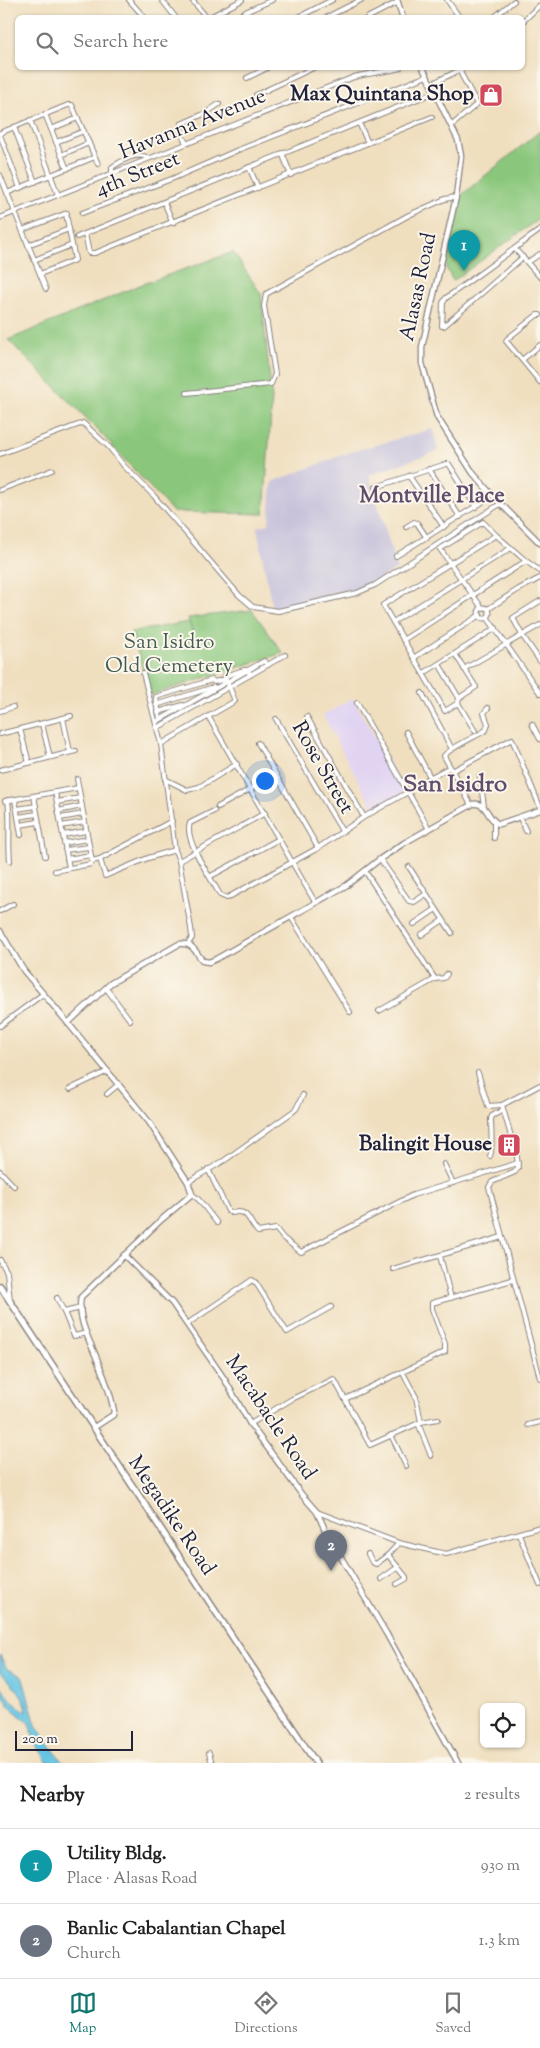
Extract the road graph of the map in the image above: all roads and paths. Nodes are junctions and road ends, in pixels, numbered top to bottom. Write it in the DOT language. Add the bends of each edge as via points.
graph roads {
  1 [pos="129,0"];
  2 [pos="162,0"];
  3 [pos="192,0"];
  4 [pos="228,0"];
  5 [pos="242,0"];
  6 [pos="272,0"];
  7 [pos="332,0"];
  8 [pos="361,0"];
  9 [pos="447,0"];
  10 [pos="397,1"];
  11 [pos="514,1"];
  12 [pos="232,5"];
  13 [pos="540,5"];
  14 [pos="243,13"];
  15 [pos="142,15"];
  16 [pos="174,15"];
  17 [pos="205,15"];
  18 [pos="214,15"];
  19 [pos="303,15"];
  20 [pos="331,15"];
  21 [pos="372,15"];
  22 [pos="402,15"];
  23 [pos="458,15"];
  24 [pos="497,15"];
  25 [pos="525,19"];
  26 [pos="263,70"];
  27 [pos="309,70"];
  28 [pos="394,70"];
  29 [pos="424,70"];
  30 [pos="459,70"];
  31 [pos="427,76"];
  32 [pos="247,78"];
  33 [pos="431,84"];
  34 [pos="435,92"];
  35 [pos="256,95"];
  36 [pos="219,104"];
  37 [pos="45,114"];
  38 [pos="432,117"];
  39 [pos="78,118"];
  40 [pos="30,120"];
  41 [pos="359,123"];
  42 [pos="451,126"];
  43 [pos="14,127"];
  44 [pos="51,129"];
  45 [pos="84,131"];
  46 [pos="0,134"];
  47 [pos="56,142"];
  48 [pos="186,143"];
  49 [pos="368,143"];
  50 [pos="89,144"];
  51 [pos="282,153"];
  52 [pos="61,154"];
  53 [pos="95,157"];
  54 [pos="148,158"];
  55 [pos="98,164"];
  56 [pos="248,167"];
  57 [pos="67,169"];
  58 [pos="112,174"];
  59 [pos="0,175"];
  60 [pos="51,175"];
  61 [pos="291,175"];
  62 [pos="35,182"];
  63 [pos="20,188"];
  64 [pos="258,188"];
  65 [pos="7,193"];
  66 [pos="58,195"];
  67 [pos="456,197"];
  68 [pos="164,202"];
  69 [pos="14,212"];
  70 [pos="82,213"];
  71 [pos="0,218"];
  72 [pos="173,222"];
  73 [pos="69,229"];
  74 [pos="22,230"];
  75 [pos="540,230"];
  76 [pos="85,234"];
  77 [pos="77,237"];
  78 [pos="28,245"];
  79 [pos="72,245"];
  80 [pos="515,249"];
  81 [pos="540,254"];
  82 [pos="523,257"];
  83 [pos="34,260"];
  84 [pos="528,262"];
  85 [pos="40,274"];
  86 [pos="540,277"];
  87 [pos="46,289"];
  88 [pos="540,315"];
  89 [pos="540,345"];
  90 [pos="522,360"];
  91 [pos="540,382"];
  92 [pos="187,392"];
  93 [pos="0,454"];
  94 [pos="52,470"];
  95 [pos="429,470"];
  96 [pos="409,476"];
  97 [pos="376,487"];
  98 [pos="0,490"];
  99 [pos="491,494"];
  100 [pos="500,504"];
  101 [pos="476,507"];
  102 [pos="460,517"];
  103 [pos="406,527"];
  104 [pos="444,527"];
  105 [pos="496,535"];
  106 [pos="427,538"];
  107 [pos="540,543"];
  108 [pos="511,548"];
  109 [pos="396,556"];
  110 [pos="526,561"];
  111 [pos="450,564"];
  112 [pos="540,571"];
  113 [pos="540,578"];
  114 [pos="461,580"];
  115 [pos="473,595"];
  116 [pos="540,601"];
  117 [pos="482,608"];
  118 [pos="488,609"];
  119 [pos="480,615"];
  120 [pos="487,617"];
  121 [pos="393,622"];
  122 [pos="540,625"];
  123 [pos="496,628"];
  124 [pos="522,635"];
  125 [pos="403,640"];
  126 [pos="507,644"];
  127 [pos="455,654"];
  128 [pos="285,655"];
  129 [pos="415,657"];
  130 [pos="540,661"];
  131 [pos="439,664"];
  132 [pos="464,669"];
  133 [pos="249,672"];
  134 [pos="143,673"];
  135 [pos="424,673"];
  136 [pos="227,680"];
  137 [pos="198,684"];
  138 [pos="230,686"];
  139 [pos="188,687"];
  140 [pos="203,693"];
  141 [pos="422,693"];
  142 [pos="540,693"];
  143 [pos="190,695"];
  144 [pos="208,699"];
  145 [pos="458,700"];
  146 [pos="192,702"];
  147 [pos="358,702"];
  148 [pos="156,705"];
  149 [pos="187,706"];
  150 [pos="13,707"];
  151 [pos="488,708"];
  152 [pos="0,711"];
  153 [pos="158,712"];
  154 [pos="168,715"];
  155 [pos="71,716"];
  156 [pos="208,716"];
  157 [pos="307,717"];
  158 [pos="63,718"];
  159 [pos="276,719"];
  160 [pos="171,720"];
  161 [pos="158,721"];
  162 [pos="42,724"];
  163 [pos="532,724"];
  164 [pos="157,728"];
  165 [pos="20,729"];
  166 [pos="476,731"];
  167 [pos="406,732"];
  168 [pos="0,734"];
  169 [pos="540,739"];
  170 [pos="258,743"];
  171 [pos="160,744"];
  172 [pos="452,749"];
  173 [pos="76,751"];
  174 [pos="70,752"];
  175 [pos="50,758"];
  176 [pos="29,763"];
  177 [pos="237,764"];
  178 [pos="451,769"];
  179 [pos="0,770"];
  180 [pos="276,776"];
  181 [pos="480,776"];
  182 [pos="430,777"];
  183 [pos="77,779"];
  184 [pos="165,779"];
  185 [pos="424,781"];
  186 [pos="78,788"];
  187 [pos="250,789"];
  188 [pos="55,792"];
  189 [pos="408,792"];
  190 [pos="34,796"];
  191 [pos="80,798"];
  192 [pos="15,799"];
  193 [pos="57,802"];
  194 [pos="471,805"];
  195 [pos="36,806"];
  196 [pos="82,806"];
  197 [pos="484,807"];
  198 [pos="17,809"];
  199 [pos="540,809"];
  200 [pos="58,811"];
  201 [pos="264,813"];
  202 [pos="37,814"];
  203 [pos="83,814"];
  204 [pos="364,816"];
  205 [pos="18,817"];
  206 [pos="60,818"];
  207 [pos="520,818"];
  208 [pos="172,821"];
  209 [pos="38,822"];
  210 [pos="85,822"];
  211 [pos="494,822"];
  212 [pos="20,826"];
  213 [pos="61,826"];
  214 [pos="429,829"];
  215 [pos="86,830"];
  216 [pos="342,831"];
  217 [pos="526,831"];
  218 [pos="63,834"];
  219 [pos="22,835"];
  220 [pos="494,838"];
  221 [pos="88,839"];
  222 [pos="279,839"];
  223 [pos="64,843"];
  224 [pos="89,847"];
  225 [pos="318,848"];
  226 [pos="66,850"];
  227 [pos="175,850"];
  228 [pos="196,852"];
  229 [pos="91,855"];
  230 [pos="44,856"];
  231 [pos="67,859"];
  232 [pos="100,859"];
  233 [pos="380,859"];
  234 [pos="10,861"];
  235 [pos="92,861"];
  236 [pos="179,861"];
  237 [pos="292,862"];
  238 [pos="408,867"];
  239 [pos="69,868"];
  240 [pos="55,871"];
  241 [pos="365,871"];
  242 [pos="211,876"];
  243 [pos="426,894"];
  244 [pos="315,902"];
  245 [pos="2,903"];
  246 [pos="13,904"];
  247 [pos="436,909"];
  248 [pos="2,910"];
  249 [pos="291,917"];
  250 [pos="443,920"];
  251 [pos="414,924"];
  252 [pos="0,931"];
  253 [pos="452,933"];
  254 [pos="421,935"];
  255 [pos="188,944"];
  256 [pos="447,974"];
  257 [pos="435,979"];
  258 [pos="106,988"];
  259 [pos="43,994"];
  260 [pos="350,1012"];
  261 [pos="379,1012"];
  262 [pos="130,1020"];
  263 [pos="68,1023"];
  264 [pos="0,1026"];
  265 [pos="108,1071"];
  266 [pos="478,1073"];
  267 [pos="119,1084"];
  268 [pos="540,1085"];
  269 [pos="70,1089"];
  270 [pos="107,1094"];
  271 [pos="303,1095"];
  272 [pos="502,1104"];
  273 [pos="503,1110"];
  274 [pos="490,1156"];
  275 [pos="518,1163"];
  276 [pos="444,1164"];
  277 [pos="208,1169"];
  278 [pos="0,1171"];
  279 [pos="188,1182"];
  280 [pos="453,1183"];
  281 [pos="14,1186"];
  282 [pos="192,1194"];
  283 [pos="217,1223"];
  284 [pos="502,1237"];
  285 [pos="124,1254"];
  286 [pos="440,1256"];
  287 [pos="0,1260"];
  288 [pos="393,1269"];
  289 [pos="512,1280"];
  290 [pos="0,1286"];
  291 [pos="57,1298"];
  292 [pos="451,1298"];
  293 [pos="10,1301"];
  294 [pos="81,1308"];
  295 [pos="331,1308"];
  296 [pos="64,1312"];
  297 [pos="187,1324"];
  298 [pos="87,1333"];
  299 [pos="403,1373"];
  300 [pos="540,1378"];
  301 [pos="345,1399"];
  302 [pos="438,1419"];
  303 [pos="419,1422"];
  304 [pos="540,1422"];
  305 [pos="250,1424"];
  306 [pos="528,1425"];
  307 [pos="93,1428"];
  308 [pos="391,1435"];
  309 [pos="432,1456"];
  310 [pos="406,1466"];
  311 [pos="317,1512"];
  312 [pos="540,1528"];
  313 [pos="519,1534"];
  314 [pos="399,1542"];
  315 [pos="368,1554"];
  316 [pos="388,1555"];
  317 [pos="398,1567"];
  318 [pos="381,1579"];
  319 [pos="397,1584"];
  320 [pos="540,1585"];
  321 [pos="209,1753"];
  322 [pos="212,1763"];
  323 [pos="316,1763"];
  324 [pos="458,1763"];
  1 -- 15 [label="street"];
  2 -- 16 [label="street"];
  3 -- 17 [label="street"];
  4 -- 12 [label="street"];
  5 -- 12 [label="street"];
  6 -- 14 [label="street"];
  7 -- 19 [label="street"];
  8 -- 20 [label="street"];
  9 -- 23 [label="street"];
  10 -- 21 [label="street"];
  10 -- 22 [label="street"];
  11 -- 24 [label="street"];
  12 -- 18 [label="street"];
  13 -- 25 [label="street"];
  26 -- 32 [label="street"];
  27 -- 35 [label="street"];
  28 -- 48 [label="street, Havanna Avenue" via="354,77"];
  29 -- 31 [label="street, Alasas Road"];
  30 -- 33 [label="street"];
  30 -- 42 [label="street" via="477,104"];
  31 -- 33 [label="street, Alasas Road"];
  31 -- 70 [label="street, 4th Street"];
  33 -- 34 [label="street, Alasas Road"];
  34 -- 41 [label="street"];
  34 -- 42 [label="street, Alasas Road"];
  36 -- 48 [label="street" via="181,124"];
  37 -- 39 [label="street" via="70,105"];
  37 -- 40 [label="street"];
  37 -- 44 [label="street"];
  38 -- 49 [label="street"];
  39 -- 44 [label="street"];
  39 -- 45 [label="street"];
  40 -- 43 [label="street"];
  40 -- 60 [label="street"];
  41 -- 49 [label="street"];
  41 -- 51 [label="street"];
  42 -- 67 [label="street, Alasas Road" via="461,150"];
  43 -- 46 [label="street"];
  43 -- 62 [label="street"];
  44 -- 47 [label="street"];
  45 -- 47 [label="street"];
  45 -- 50 [label="street"];
  46 -- 63 [label="street"];
  47 -- 52 [label="street"];
  48 -- 54 [label="street, Havanna Avenue"];
  49 -- 61 [label="street"];
  50 -- 52 [label="street"];
  50 -- 53 [label="street"];
  51 -- 56 [label="street"];
  51 -- 61 [label="street"];
  52 -- 57 [label="street"];
  53 -- 55 [label="street"];
  53 -- 57 [label="street"];
  54 -- 58 [label="street, Havanna Avenue"];
  54 -- 58 [label="street" via="136,155 112,167"];
  56 -- 64 [label="street"];
  56 -- 68 [label="street"];
  57 -- 60 [label="street"];
  58 -- 66 [label="street, Havanna Avenue"];
  59 -- 65 [label="street"];
  60 -- 62 [label="street"];
  60 -- 66 [label="street"];
  61 -- 64 [label="street"];
  62 -- 63 [label="street"];
  63 -- 65 [label="street"];
  64 -- 72 [label="street"];
  65 -- 69 [label="street"];
  66 -- 69 [label="street, Havanna Avenue"];
  67 -- 92 [label="street" via="408,215 266,294 264,306 275,374 272,384"];
  67 -- 99 [label="street, Alasas Road" via="421,355 437,417 473,473"];
  68 -- 72 [label="street"];
  68 -- 76 [label="street"];
  69 -- 71 [label="street, Havanna Avenue"];
  69 -- 74 [label="street"];
  72 -- 76 [label="street" via="93,254 89,251"];
  73 -- 74 [label="street" via="67,214"];
  73 -- 78 [label="street"];
  73 -- 79 [label="street"];
  74 -- 78 [label="street"];
  75 -- 80 [label="street"];
  76 -- 77 [label="street"];
  78 -- 83 [label="street"];
  79 -- 83 [label="street"];
  79 -- 85 [label="street" via="75,260"];
  80 -- 82 [label="street"];
  80 -- 82 [label="street" via="446,298 442,326"];
  81 -- 84 [label="street"];
  82 -- 84 [label="street"];
  83 -- 85 [label="street"];
  84 -- 86 [label="street"];
  85 -- 87 [label="street"];
  88 -- 90 [label="street" via="506,339"];
  89 -- 90 [label="street"];
  90 -- 91 [label="street"];
  93 -- 100 [label="street" via="84,423 109,446 246,601 253,607 272,611 357,593 375,585"];
  94 -- 98 [label="street"];
  95 -- 96 [label="street"];
  95 -- 101 [label="street" via="449,464"];
  95 -- 102 [label="street"];
  96 -- 97 [label="street"];
  96 -- 104 [label="street"];
  99 -- 100 [label="street, Alasas Road"];
  99 -- 101 [label="street"];
  100 -- 107 [label="street, Alasas Road"];
  101 -- 102 [label="street"];
  102 -- 104 [label="street"];
  103 -- 106 [label="street" via="417,523"];
  104 -- 106 [label="street"];
  105 -- 108 [label="street"];
  105 -- 111 [label="street"];
  105 -- 111 [label="street" via="483,522 440,549"];
  106 -- 109 [label="street"];
  108 -- 110 [label="street"];
  108 -- 114 [label="street"];
  110 -- 112 [label="street"];
  110 -- 115 [label="street"];
  111 -- 114 [label="street"];
  111 -- 121 [label="street" via="383,605"];
  113 -- 118 [label="street"];
  114 -- 115 [label="street"];
  114 -- 121 [label="street"];
  115 -- 117 [label="street"];
  115 -- 125 [label="street"];
  116 -- 124 [label="street" via="514,616"];
  117 -- 118 [label="street"];
  117 -- 119 [label="street"];
  118 -- 120 [label="street" via="490,614"];
  119 -- 120 [label="street"];
  119 -- 129 [label="street"];
  120 -- 123 [label="street"];
  121 -- 125 [label="street"];
  122 -- 124 [label="street"];
  123 -- 126 [label="street"];
  123 -- 127 [label="street"];
  124 -- 126 [label="street"];
  124 -- 130 [label="street"];
  125 -- 129 [label="street"];
  126 -- 132 [label="street"];
  126 -- 142 [label="street"];
  127 -- 131 [label="street"];
  127 -- 132 [label="street"];
  128 -- 133 [label="street"];
  129 -- 135 [label="street"];
  131 -- 135 [label="street"];
  131 -- 145 [label="street"];
  132 -- 145 [label="street" via="476,686"];
  133 -- 136 [label="street" via="244,670 225,676"];
  133 -- 138 [label="street"];
  134 -- 161 [label="street"];
  135 -- 145 [label="street" via="445,711"];
  136 -- 137 [label="street"];
  136 -- 138 [label="street"];
  136 -- 140 [label="street"];
  137 -- 139 [label="street"];
  137 -- 140 [label="street"];
  138 -- 144 [label="street"];
  138 -- 156 [label="street" via="235,700"];
  139 -- 143 [label="street"];
  139 -- 148 [label="street" via="156,697"];
  140 -- 143 [label="street"];
  140 -- 144 [label="street"];
  140 -- 146 [label="street"];
  141 -- 172 [label="street"];
  143 -- 146 [label="street"];
  143 -- 148 [label="street"];
  144 -- 149 [label="street"];
  145 -- 166 [label="street"];
  146 -- 149 [label="street"];
  147 -- 189 [label="street"];
  148 -- 153 [label="street"];
  149 -- 153 [label="street"];
  149 -- 154 [label="street"];
  149 -- 160 [label="street"];
  150 -- 152 [label="street"];
  151 -- 172 [label="street" via="484,713 488,724 486,730"];
  153 -- 161 [label="street"];
  154 -- 160 [label="street"];
  154 -- 161 [label="street"];
  155 -- 158 [label="street"];
  156 -- 171 [label="street"];
  156 -- 177 [label="street"];
  157 -- 204 [label="street"];
  158 -- 162 [label="street"];
  158 -- 174 [label="street"];
  159 -- 216 [label="street, Rose Street"];
  160 -- 164 [label="street"];
  161 -- 164 [label="street"];
  162 -- 165 [label="street"];
  162 -- 175 [label="street"];
  163 -- 169 [label="street"];
  164 -- 171 [label="street"];
  165 -- 168 [label="street"];
  165 -- 176 [label="street"];
  167 -- 182 [label="street"];
  170 -- 180 [label="street"];
  171 -- 184 [label="street"];
  172 -- 178 [label="street" via="444,756"];
  173 -- 174 [label="street"];
  174 -- 175 [label="street"];
  175 -- 176 [label="street"];
  176 -- 179 [label="street"];
  177 -- 184 [label="street" via="200,787 187,790"];
  177 -- 187 [label="street"];
  178 -- 182 [label="street"];
  178 -- 194 [label="street"];
  178 -- 199 [label="street" via="512,739"];
  180 -- 187 [label="street"];
  180 -- 225 [label="street"];
  181 -- 197 [label="street"];
  182 -- 185 [label="street"];
  183 -- 186 [label="street"];
  184 -- 208 [label="street"];
  186 -- 188 [label="street"];
  186 -- 191 [label="street"];
  187 -- 201 [label="street"];
  187 -- 228 [label="street" via="190,823 188,831"];
  188 -- 190 [label="street"];
  188 -- 193 [label="street"];
  189 -- 204 [label="street"];
  189 -- 214 [label="street"];
  190 -- 192 [label="street"];
  190 -- 195 [label="street"];
  191 -- 193 [label="street"];
  191 -- 196 [label="street"];
  192 -- 198 [label="street"];
  192 -- 234 [label="street" via="6,801 11,819 8,839"];
  193 -- 200 [label="street"];
  194 -- 197 [label="street"];
  194 -- 214 [label="street"];
  195 -- 198 [label="street"];
  195 -- 202 [label="street"];
  196 -- 200 [label="street"];
  196 -- 203 [label="street"];
  197 -- 211 [label="street"];
  198 -- 205 [label="street"];
  199 -- 207 [label="street"];
  200 -- 206 [label="street"];
  201 -- 222 [label="street"];
  201 -- 228 [label="street"];
  202 -- 205 [label="street"];
  202 -- 209 [label="street"];
  203 -- 206 [label="street"];
  203 -- 210 [label="street"];
  204 -- 216 [label="street"];
  205 -- 212 [label="street"];
  206 -- 213 [label="street"];
  207 -- 211 [label="street" via="498,824"];
  207 -- 217 [label="street"];
  208 -- 227 [label="street"];
  208 -- 232 [label="street"];
  209 -- 212 [label="street"];
  209 -- 230 [label="street"];
  210 -- 213 [label="street"];
  210 -- 215 [label="street"];
  211 -- 220 [label="street"];
  212 -- 219 [label="street"];
  213 -- 218 [label="street"];
  214 -- 233 [label="street"];
  215 -- 218 [label="street"];
  215 -- 221 [label="street"];
  216 -- 225 [label="street"];
  218 -- 223 [label="street"];
  221 -- 223 [label="street"];
  221 -- 224 [label="street"];
  222 -- 237 [label="street"];
  222 -- 242 [label="street"];
  223 -- 226 [label="street"];
  224 -- 226 [label="street"];
  224 -- 229 [label="street"];
  225 -- 237 [label="street"];
  226 -- 231 [label="street"];
  227 -- 232 [label="street" via="105,876"];
  227 -- 236 [label="street"];
  228 -- 236 [label="street"];
  228 -- 242 [label="street"];
  229 -- 231 [label="street"];
  229 -- 235 [label="street"];
  231 -- 239 [label="street"];
  232 -- 235 [label="street"];
  233 -- 241 [label="street"];
  233 -- 243 [label="street" via="409,901 414,902"];
  235 -- 239 [label="street" via="91,864"];
  236 -- 255 [label="street" via="191,928 192,938"];
  237 -- 242 [label="street" via="227,898 220,895"];
  237 -- 244 [label="street"];
  238 -- 243 [label="street"];
  239 -- 240 [label="street"];
  241 -- 244 [label="street"];
  241 -- 257 [label="street"];
  243 -- 247 [label="street"];
  244 -- 249 [label="street"];
  245 -- 248 [label="street"];
  246 -- 248 [label="street"];
  247 -- 250 [label="street"];
  247 -- 251 [label="street"];
  249 -- 255 [label="street" via="209,962 203,961"];
  249 -- 260 [label="street"];
  250 -- 253 [label="street"];
  250 -- 254 [label="street"];
  252 -- 259 [label="street" via="12,955"];
  255 -- 258 [label="street" via="172,947 127,972"];
  256 -- 257 [label="street" via="444,978"];
  257 -- 261 [label="street"];
  258 -- 262 [label="street"];
  258 -- 263 [label="street"];
  259 -- 263 [label="street"];
  259 -- 264 [label="street"];
  263 -- 265 [label="street"];
  265 -- 267 [label="street"];
  265 -- 269 [label="street"];
  266 -- 272 [label="street" via="488,1106"];
  267 -- 270 [label="street"];
  267 -- 279 [label="street" via="149,1122"];
  268 -- 272 [label="street"];
  271 -- 277 [label="street" via="291,1113"];
  272 -- 273 [label="street"];
  273 -- 274 [label="street" via="491,1118"];
  273 -- 275 [label="street"];
  275 -- 280 [label="street"];
  275 -- 284 [label="street" via="515,1172 489,1185"];
  276 -- 280 [label="street"];
  277 -- 279 [label="street"];
  277 -- 280 [label="street" via="228,1211 244,1212 258,1232 276,1229 301,1252 406,1198"];
  278 -- 281 [label="street"];
  279 -- 282 [label="street"];
  282 -- 283 [label="street"];
  282 -- 285 [label="street"];
  284 -- 286 [label="street"];
  284 -- 289 [label="street"];
  285 -- 294 [label="street" via="83,1294"];
  285 -- 297 [label="street, Macabacle Road" via="172,1303"];
  286 -- 288 [label="street"];
  286 -- 292 [label="street"];
  287 -- 293 [label="street" via="7,1272"];
  289 -- 292 [label="street"];
  289 -- 300 [label="street"];
  290 -- 293 [label="main road, Megadike Road"];
  291 -- 296 [label="street"];
  292 -- 299 [label="street" via="434,1302 431,1306 445,1352"];
  293 -- 307 [label="main road, Megadike Road"];
  294 -- 296 [label="street"];
  294 -- 298 [label="street"];
  295 -- 297 [label="street" via="287,1332 252,1280"];
  296 -- 298 [label="street" via="74,1336"];
  297 -- 305 [label="street, Macabacle Road"];
  298 -- 307 [label="street" via="114,1411"];
  299 -- 301 [label="street"];
  299 -- 303 [label="street" via="416,1397"];
  301 -- 305 [label="street" via="334,1380 292,1399"];
  301 -- 308 [label="street" via="370,1445"];
  302 -- 303 [label="street"];
  303 -- 308 [label="street"];
  303 -- 309 [label="street"];
  304 -- 306 [label="street"];
  305 -- 311 [label="street, Macabacle Road"];
  307 -- 323 [label="main road, Megadike Road"];
  308 -- 310 [label="street"];
  311 -- 314 [label="street, Macabacle Road"];
  311 -- 324 [label="street"];
  312 -- 313 [label="street, Macabacle Road"];
  313 -- 314 [label="street, Macabacle Road" via="446,1554"];
  313 -- 320 [label="street"];
  314 -- 316 [label="street"];
  315 -- 316 [label="street" via="376,1564"];
  316 -- 317 [label="street"];
  317 -- 318 [label="street"];
  317 -- 319 [label="street" via="406,1578"];
  321 -- 322 [label="street"];
}
